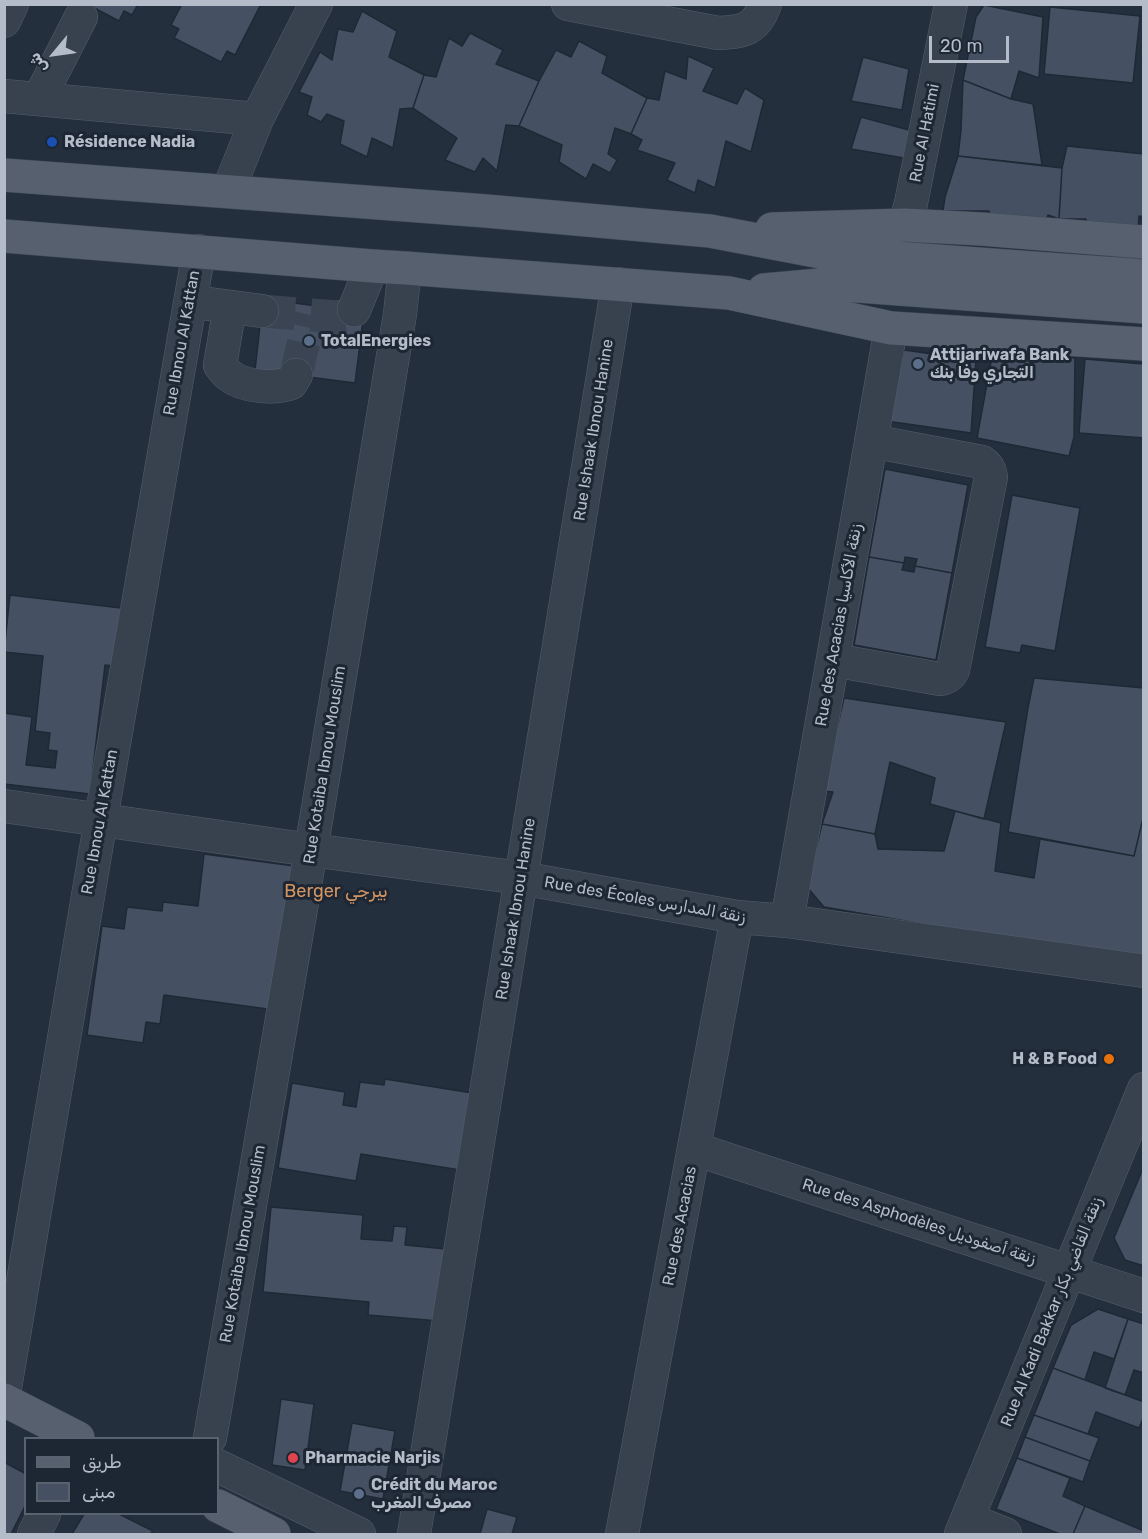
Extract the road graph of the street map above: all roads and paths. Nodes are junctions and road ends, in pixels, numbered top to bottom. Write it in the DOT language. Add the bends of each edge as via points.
graph roads {
  1 [pos="12,4"];
  2 [pos="316,4"];
  3 [pos="568,4"];
  4 [pos="765,4"];
  5 [pos="951,4"];
  6 [pos="81,17"];
  7 [pos="4,21"];
  8 [pos="4,96"];
  9 [pos="39,99"];
  10 [pos="257,119"];
  11 [pos="4,175"];
  12 [pos="228,192"];
  13 [pos="905,225"];
  14 [pos="710,231"];
  15 [pos="4,236"];
  16 [pos="1143,242"];
  17 [pos="199,251"];
  18 [pos="372,266"];
  19 [pos="405,268"];
  20 [pos="1143,276"];
  21 [pos="618,284"];
  22 [pos="729,293"];
  23 [pos="190,301"];
  24 [pos="230,307"];
  25 [pos="1143,307"];
  26 [pos="354,310"];
  27 [pos="262,311"];
  28 [pos="891,328"];
  29 [pos="1143,344"];
  30 [pos="296,375"];
  31 [pos="871,441"];
  32 [pos="833,660"];
  33 [pos="4,806"];
  34 [pos="101,819"];
  35 [pos="311,850"];
  36 [pos="521,878"];
  37 [pos="737,917"];
  38 [pos="787,921"];
  39 [pos="1143,971"];
  40 [pos="1143,1089"];
  41 [pos="695,1149"];
  42 [pos="1069,1271"];
  43 [pos="1143,1296"];
  44 [pos="4,1394"];
  45 [pos="4,1400"];
  46 [pos="76,1437"];
  47 [pos="210,1437"];
  48 [pos="219,1466"];
  49 [pos="219,1506"];
  50 [pos="44,1515"];
  51 [pos="964,1527"];
  52 [pos="34,1534"];
  53 [pos="274,1534"];
  54 [pos="359,1534"];
  55 [pos="414,1534"];
  56 [pos="622,1534"];
  57 [pos="1005,1534"];
  1 -- 7 [label="street"];
  2 -- 10 [label="street"];
  3 -- 4 [label="street" via="718,33 740,32 751,26"];
  5 -- 13 [label="street, Rue Al Hatimi"];
  6 -- 9 [label="street"];
  8 -- 9 [label="street"];
  9 -- 10 [label="street"];
  10 -- 12 [label="street"];
  11 -- 12 [label="main road"];
  12 -- 14 [label="main road"];
  13 -- 14 [label="main road"];
  13 -- 16 [label="main road"];
  14 -- 20 [label="main road" via="825,253"];
  15 -- 17 [label="main road"];
  17 -- 18 [label="main road"];
  17 -- 23 [label="street, Rue Ibnou Al Kattan"];
  18 -- 19 [label="main road"];
  18 -- 26 [label="street"];
  19 -- 21 [label="main road"];
  19 -- 35 [label="street, Rue Kotaiba Ibnou Mouslim"];
  21 -- 22 [label="main road"];
  21 -- 36 [label="street, Rue Ishaak Ibnou Hanine"];
  22 -- 25 [label="main road" via="831,284"];
  22 -- 28 [label="main road"];
  23 -- 24 [label="street"];
  23 -- 34 [label="street, Rue Ibnou Al Kattan"];
  24 -- 27 [label="street"];
  24 -- 30 [label="street" via="220,365 228,375 242,383 280,387 291,383"];
  28 -- 29 [label="main road"];
  28 -- 31 [label="street, Rue des Acacias زنقة الأكاسيا"];
  31 -- 32 [label="street, Rue des Acacias زنقة الأكاسيا"];
  31 -- 32 [label="street" via="982,462 991,477 950,675 940,679"];
  32 -- 38 [label="street, Rue des Acacias زنقة الأكاسيا"];
  33 -- 34 [label="street, Rue des Écoles زنقة المدارس"];
  34 -- 35 [label="street, Rue des Écoles زنقة المدارس"];
  34 -- 44 [label="street, Rue Ibnou Al Kattan"];
  35 -- 36 [label="street, Rue des Écoles زنقة المدارس"];
  35 -- 47 [label="street, Rue Kotaiba Ibnou Mouslim"];
  36 -- 37 [label="street, Rue des Écoles زنقة المدارس"];
  36 -- 55 [label="street, Rue Ishaak Ibnou Hanine"];
  37 -- 38 [label="street, Rue des Écoles زنقة المدارس"];
  37 -- 41 [label="street, Rue des Acacias"];
  38 -- 39 [label="street, Rue des Écoles زنقة المدارس"];
  40 -- 42 [label="street, Rue Al Kadi Bakkar زنقة القاضي بكار"];
  41 -- 42 [label="street, Rue des Asphodèles زنقة أصفوديل"];
  41 -- 56 [label="street, Rue des Acacias"];
  42 -- 43 [label="street, Rue des Asphodèles زنقة أصفوديل"];
  42 -- 51 [label="street, Rue Al Kadi Bakkar زنقة القاضي بكار"];
  45 -- 46 [label="main road"];
  48 -- 54 [label="street"];
  49 -- 53 [label="main road"];
  50 -- 52 [label="street"];
  51 -- 57 [label="street"];
}
